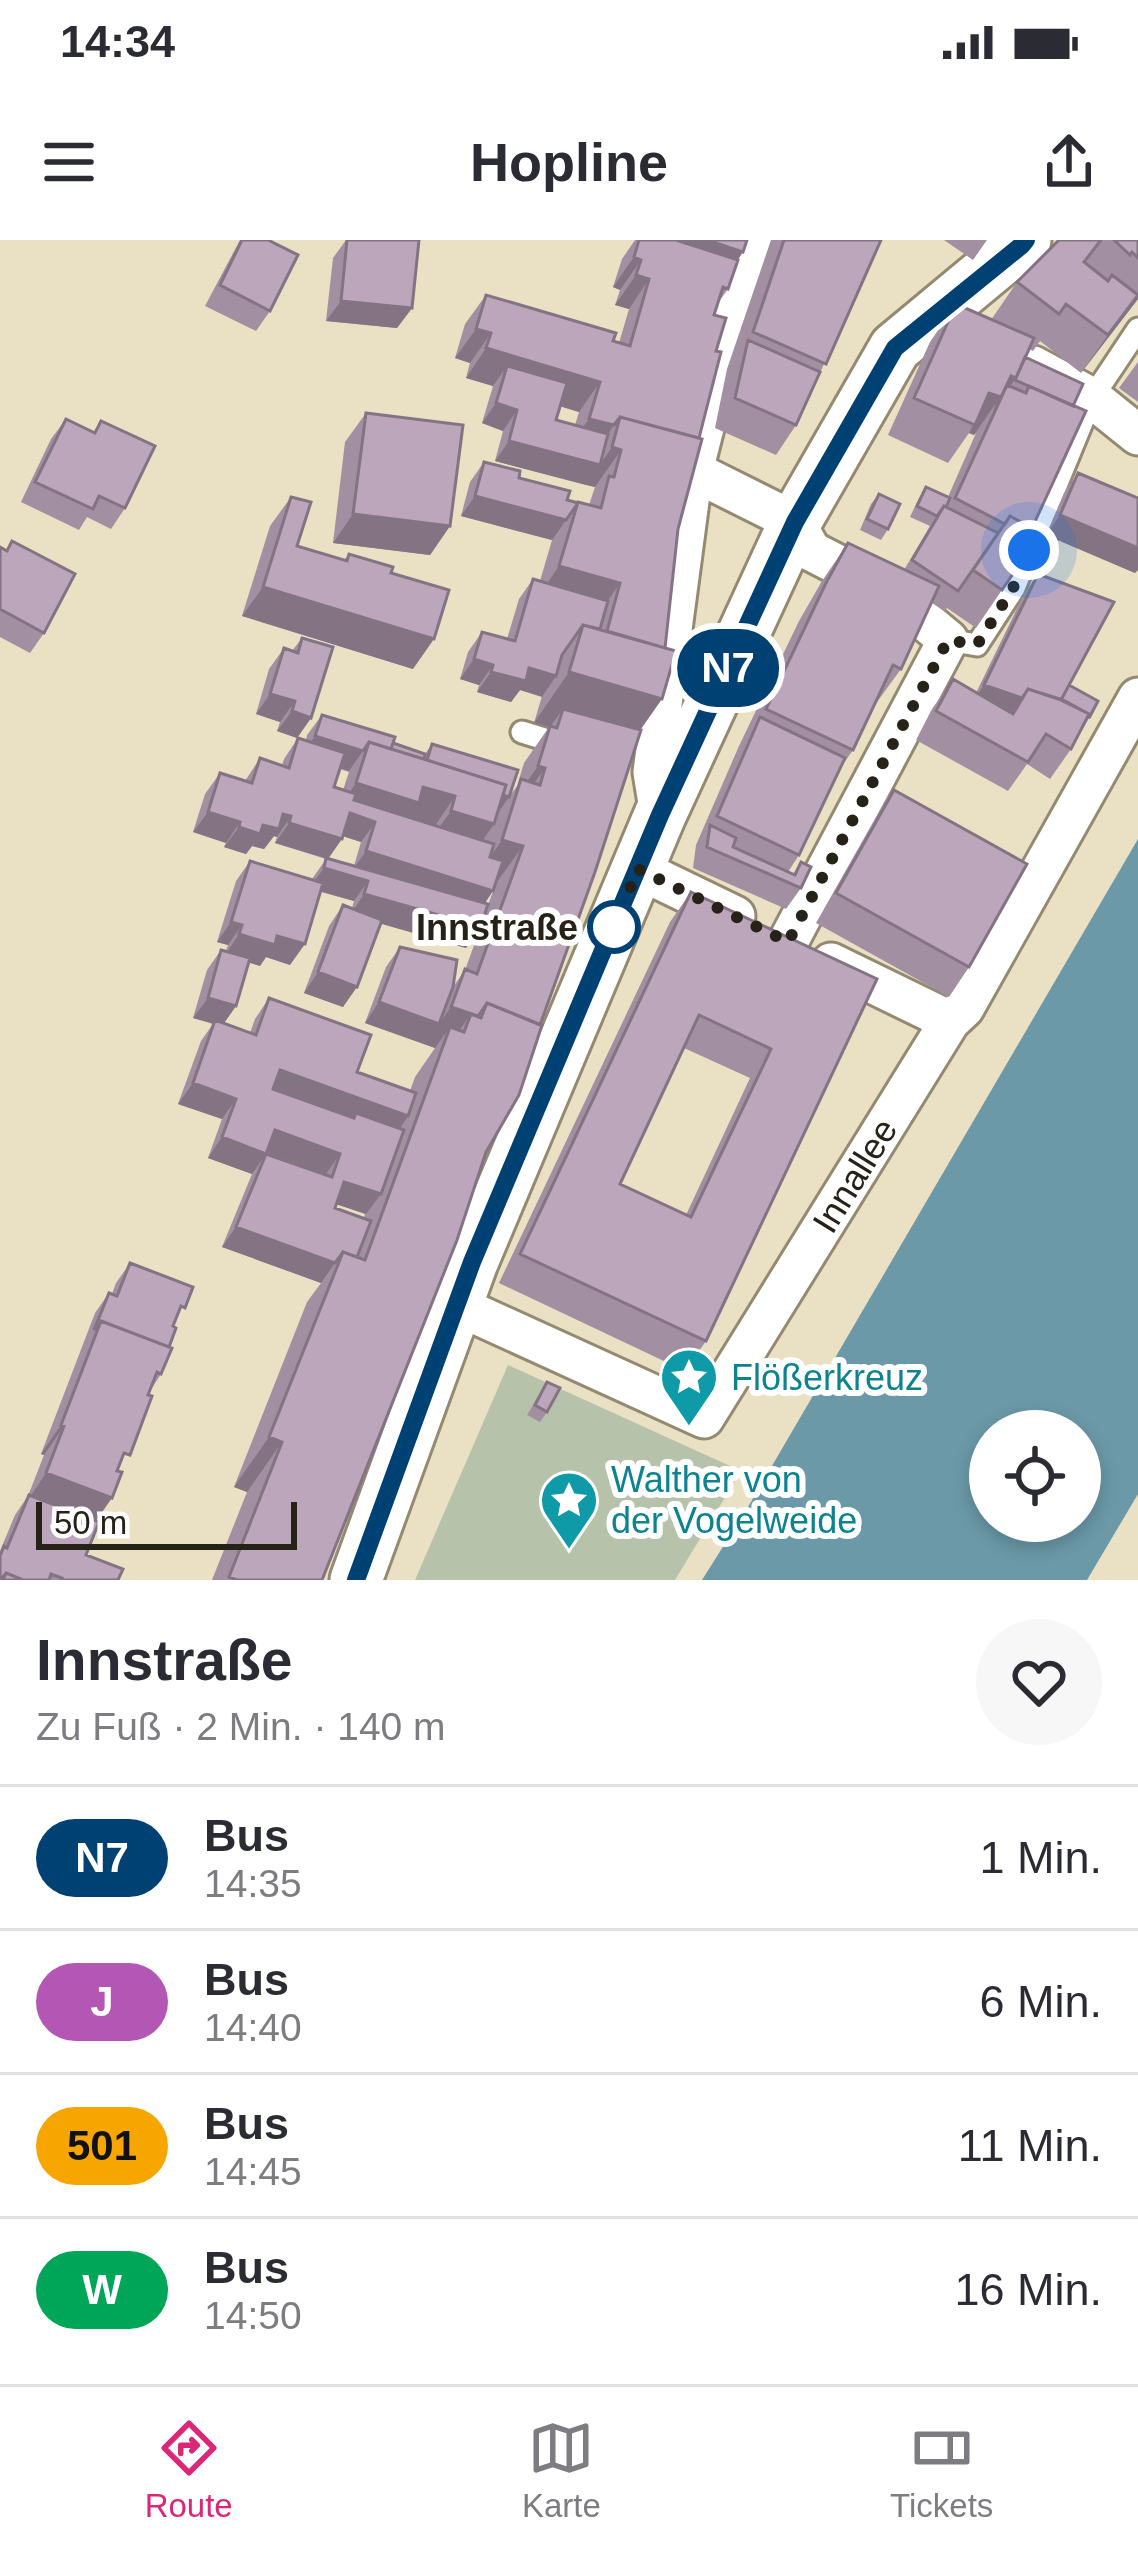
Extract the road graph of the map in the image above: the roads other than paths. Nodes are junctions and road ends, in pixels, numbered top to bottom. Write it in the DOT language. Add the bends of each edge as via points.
graph roads {
  1 [pos="757,240"];
  2 [pos="1025,240"];
  3 [pos="1138,328"];
  4 [pos="970,332"];
  5 [pos="1091,398"];
  6 [pos="1138,435"];
  7 [pos="693,472"];
  8 [pos="795,522"];
  9 [pos="948,640"];
  10 [pos="1138,698"];
  11 [pos="522,732"];
  12 [pos="588,752"];
  13 [pos="648,784"];
  14 [pos="638,869"];
  15 [pos="788,942"];
  16 [pos="950,1021"];
  17 [pos="456,1305"];
  18 [pos="356,1580"];
  1 -- 7 [label="street"];
  2 -- 4 [label="street"];
  3 -- 5 [label="lane"];
  4 -- 5 [label="street"];
  4 -- 8 [label="street" via="895,348"];
  5 -- 6 [label="street"];
  5 -- 9 [label="lane" via="1013,588 977,645"];
  7 -- 8 [label="street"];
  7 -- 13 [label="street"];
  8 -- 9 [label="street" via="811,550 889,591"];
  8 -- 13 [label="street"];
  9 -- 15 [label="street"];
  10 -- 16 [label="street, Innallee"];
  11 -- 12 [label="lane"];
  13 -- 14 [label="street"];
  14 -- 15 [label="street"];
  14 -- 17 [label="street"];
  15 -- 16 [label="street"];
  16 -- 17 [label="street, Innallee" via="704,1418"];
  17 -- 18 [label="street"];
}
